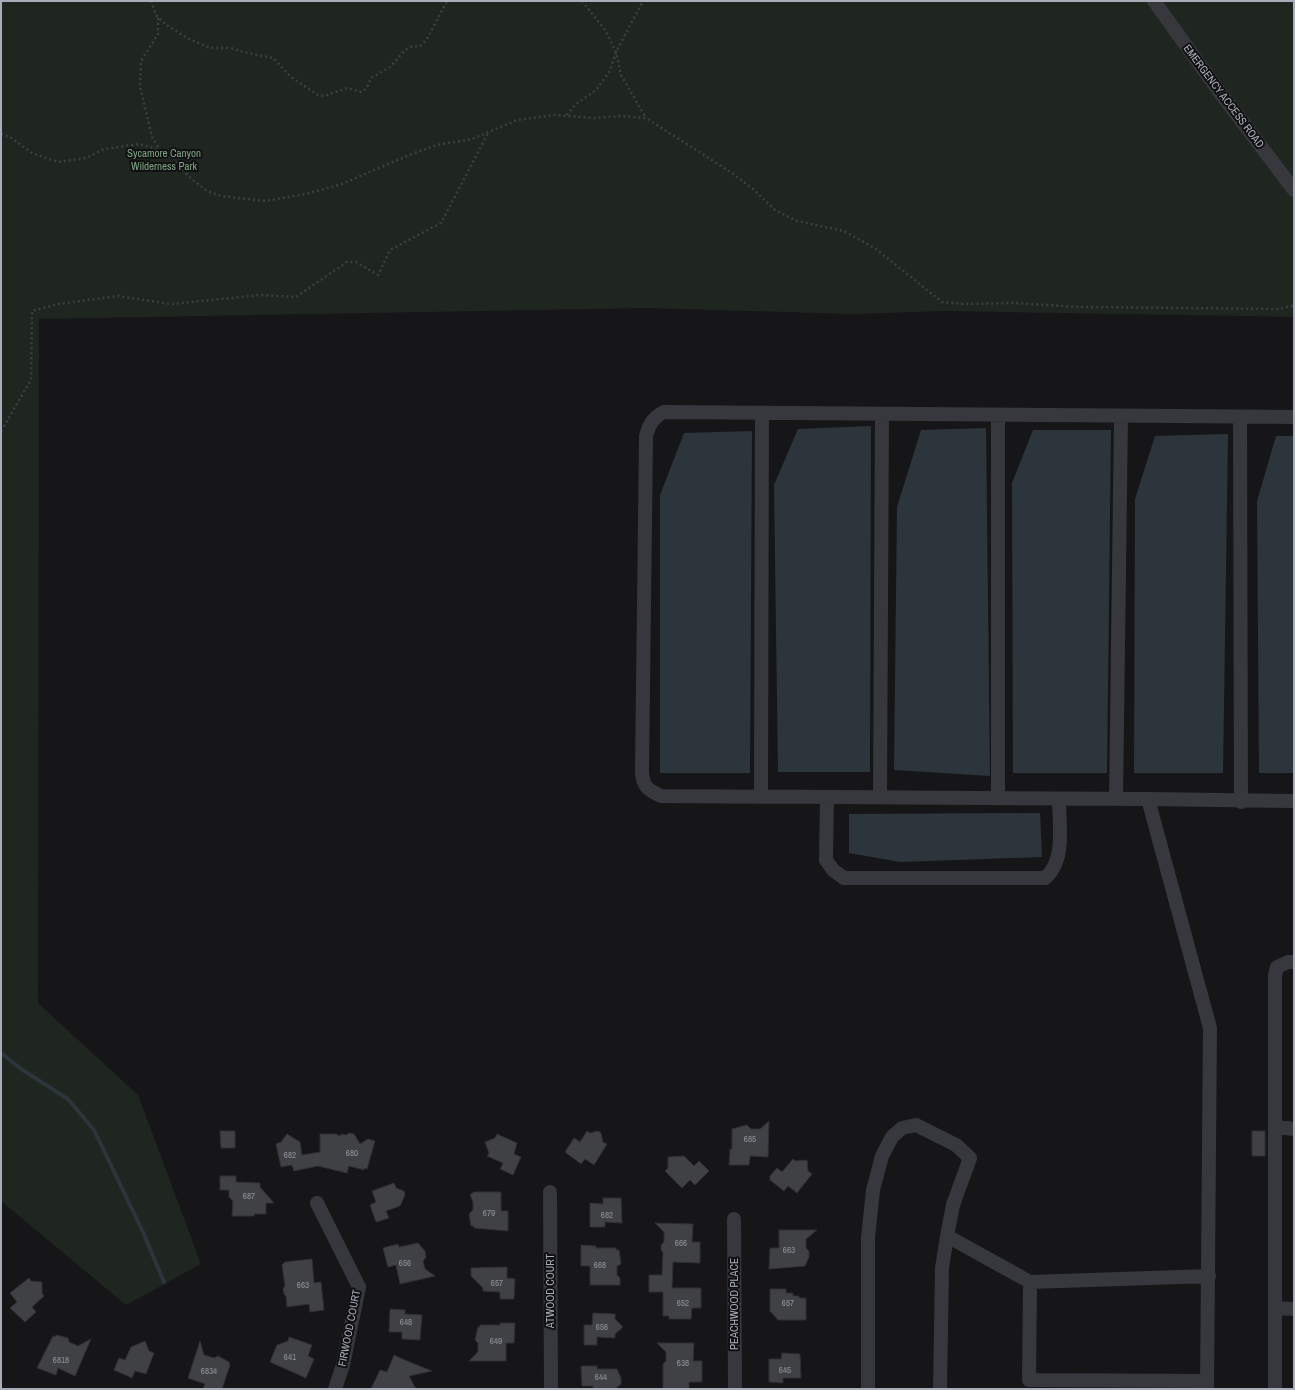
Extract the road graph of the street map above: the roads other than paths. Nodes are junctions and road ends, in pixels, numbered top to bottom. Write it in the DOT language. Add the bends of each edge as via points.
graph roads {
  1 [pos="1154,1"];
  2 [pos="1294,190"];
  3 [pos="762,413"];
  4 [pos="882,414"];
  5 [pos="998,415"];
  6 [pos="1121,416"];
  7 [pos="1240,417"];
  8 [pos="1294,417"];
  9 [pos="761,797"];
  10 [pos="827,797"];
  11 [pos="880,797"];
  12 [pos="998,798"];
  13 [pos="1059,799"];
  14 [pos="1116,799"];
  15 [pos="1148,799"];
  16 [pos="1294,801"];
  17 [pos="1241,802"];
  18 [pos="1294,962"];
  19 [pos="1275,1127"];
  20 [pos="1294,1129"];
  21 [pos="550,1192"];
  22 [pos="317,1203"];
  23 [pos="734,1219"];
  24 [pos="947,1236"];
  25 [pos="1209,1276"];
  26 [pos="1030,1282"];
  27 [pos="1275,1308"];
  28 [pos="1294,1309"];
  29 [pos="1029,1384"];
  30 [pos="1207,1385"];
  31 [pos="335,1389"];
  32 [pos="551,1389"];
  33 [pos="735,1389"];
  34 [pos="868,1389"];
  35 [pos="940,1389"];
  36 [pos="1275,1389"];
  1 -- 2 [label="street, EMERGENCY ACCESS ROAD"];
  3 -- 4 [label="street"];
  3 -- 9 [label="street"];
  3 -- 9 [label="street" via="664,412 655,418 648,428 642,772 645,787 661,796"];
  4 -- 5 [label="street"];
  4 -- 11 [label="street"];
  5 -- 6 [label="street"];
  5 -- 12 [label="street"];
  6 -- 7 [label="street"];
  6 -- 14 [label="street"];
  7 -- 8 [label="street"];
  7 -- 17 [label="street"];
  9 -- 10 [label="street"];
  10 -- 11 [label="street"];
  10 -- 13 [label="street" via="826,860 833,870 844,878 1045,878 1057,862"];
  11 -- 12 [label="street"];
  12 -- 13 [label="street"];
  13 -- 14 [label="street"];
  14 -- 15 [label="street"];
  15 -- 17 [label="street"];
  15 -- 25 [label="street" via="1210,1028"];
  16 -- 17 [label="street"];
  18 -- 19 [label="street" via="1277,967 1275,975"];
  19 -- 20 [label="street"];
  19 -- 27 [label="street"];
  21 -- 32 [label="street, ATWOOD COURT"];
  22 -- 31 [label="street, FIRWOOD COURT" via="359,1287 343,1365"];
  23 -- 33 [label="street, PEACHWOOD PLACE"];
  24 -- 26 [label="street"];
  24 -- 34 [label="street" via="953,1205 970,1158 956,1145 916,1125 902,1128 892,1137 882,1156 873,1190 868,1238"];
  24 -- 35 [label="street" via="942,1268"];
  25 -- 26 [label="street"];
  25 -- 30 [label="street"];
  26 -- 29 [label="street"];
  27 -- 28 [label="street"];
  27 -- 36 [label="street"];
  29 -- 30 [label="street"];
}
